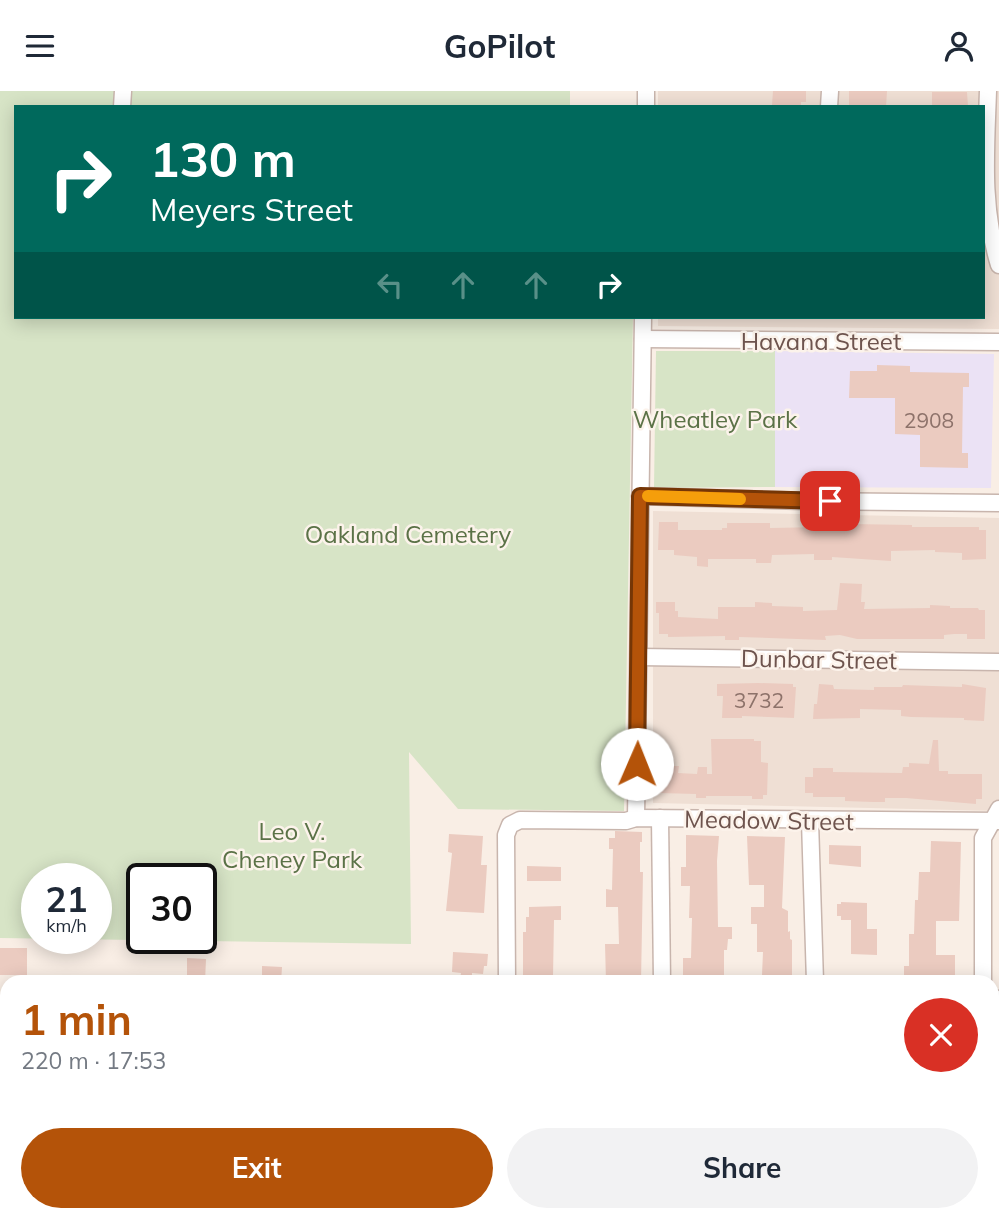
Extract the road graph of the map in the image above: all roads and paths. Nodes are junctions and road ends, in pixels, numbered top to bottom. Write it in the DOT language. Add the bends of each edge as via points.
graph roads {
  1 [pos="988,91"];
  2 [pos="999,265"];
  3 [pos="643,319"];
  4 [pos="643,339"];
  5 [pos="999,342"];
  6 [pos="640,496"];
  7 [pos="999,503"];
  8 [pos="639,657"];
  9 [pos="999,662"];
  10 [pos="997,817"];
  11 [pos="636,818"];
  12 [pos="660,818"];
  13 [pos="810,821"];
  14 [pos="506,975"];
  15 [pos="662,975"];
  16 [pos="815,975"];
  17 [pos="983,975"];
  1 -- 2 [label="street" via="985,193"];
  3 -- 4 [label="street"];
  4 -- 5 [label="street, Havana Street"];
  4 -- 6 [label="street"];
  6 -- 7 [label="street"];
  6 -- 8 [label="street"];
  8 -- 9 [label="street, Dunbar Street"];
  8 -- 11 [label="street"];
  10 -- 13 [label="street, Meadow Street"];
  10 -- 17 [label="street" via="983,838"];
  11 -- 12 [label="street, Meadow Street"];
  11 -- 14 [label="street, Meadow Street" via="520,820 510,825 506,835"];
  12 -- 13 [label="street, Meadow Street"];
  12 -- 15 [label="street"];
  13 -- 16 [label="street"];
}
